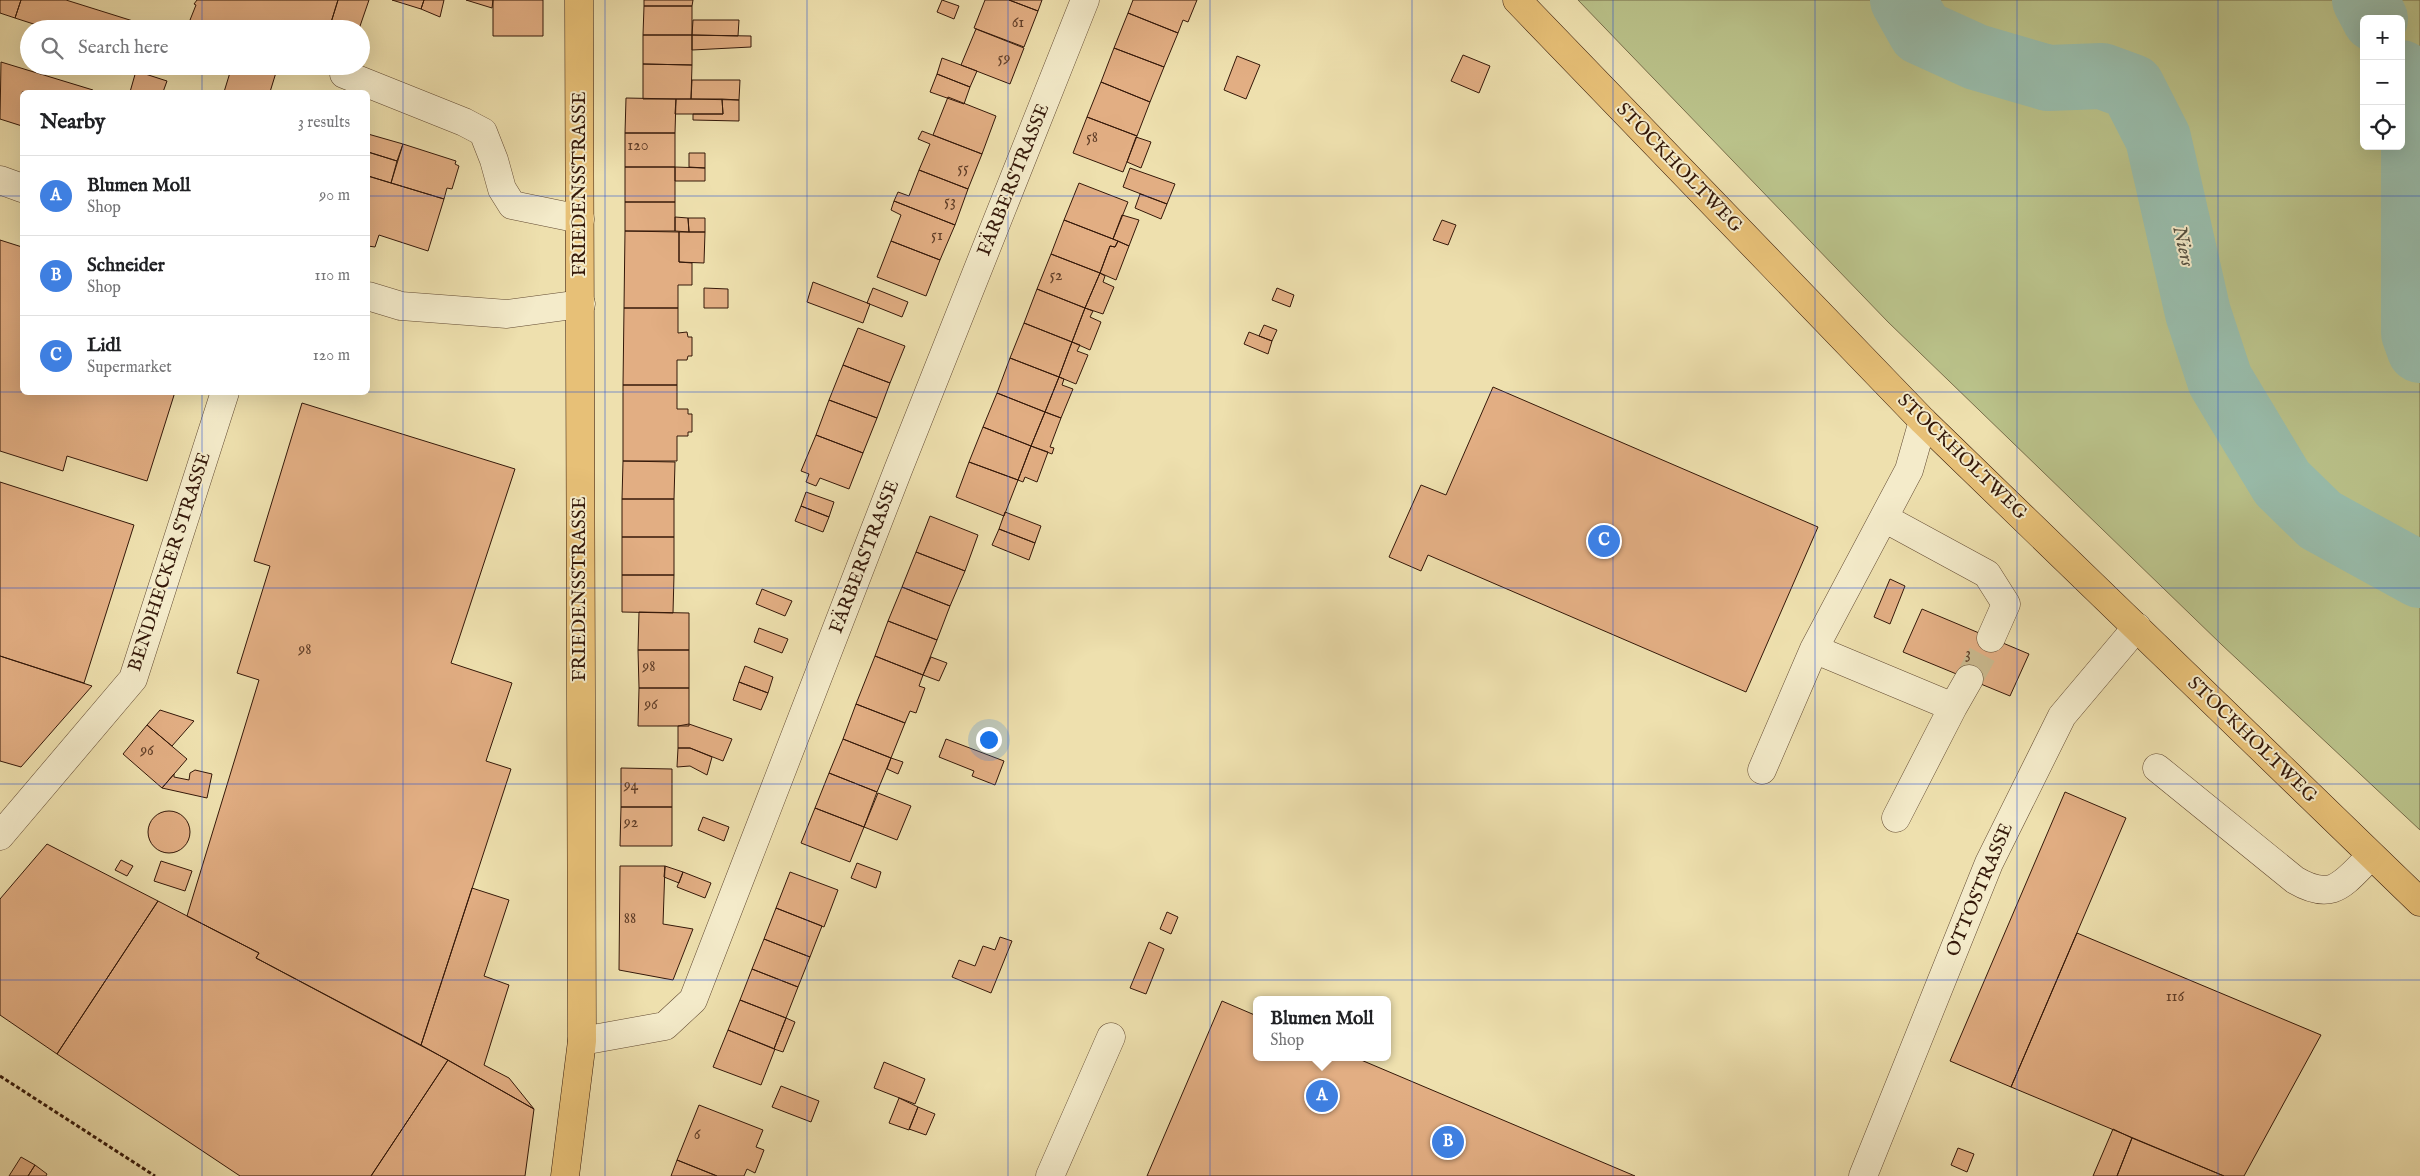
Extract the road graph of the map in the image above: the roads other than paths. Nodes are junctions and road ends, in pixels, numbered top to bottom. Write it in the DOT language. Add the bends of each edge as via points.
graph roads {
  1 [pos="579,0"];
  2 [pos="1085,0"];
  3 [pos="1517,0"];
  4 [pos="346,75"];
  5 [pos="0,180"];
  6 [pos="20,187"];
  7 [pos="580,219"];
  8 [pos="370,297"];
  9 [pos="581,304"];
  10 [pos="224,395"];
  11 [pos="1923,421"];
  12 [pos="1884,518"];
  13 [pos="2137,627"];
  14 [pos="1991,638"];
  15 [pos="1814,649"];
  16 [pos="1969,679"];
  17 [pos="1953,707"];
  18 [pos="2157,768"];
  19 [pos="1762,770"];
  20 [pos="1896,818"];
  21 [pos="0,836"];
  22 [pos="2371,856"];
  23 [pos="2420,902"];
  24 [pos="1111,1037"];
  25 [pos="582,1041"];
  26 [pos="565,1176"];
  27 [pos="1050,1176"];
  28 [pos="1863,1176"];
  1 -- 7 [label="main road, FRIEDENSSTRASSE"];
  2 -- 25 [label="street, FÄRBERSTRASSE" via="693,1000 665,1026"];
  3 -- 11 [label="main road, STOCKHOLTWEG"];
  4 -- 7 [label="street" via="483,132 502,189 512,205"];
  5 -- 6 [label="street"];
  7 -- 9 [label="main road, FRIEDENSSTRASSE"];
  8 -- 9 [label="street" via="401,306 507,314"];
  9 -- 25 [label="main road, FRIEDENSSTRASSE"];
  10 -- 21 [label="street, BENDHECKER STRASSE" via="133,678"];
  11 -- 12 [label="street" via="1909,470"];
  11 -- 13 [label="main road, STOCKHOLTWEG"];
  12 -- 14 [label="street" via="1987,574 2006,604"];
  12 -- 15 [label="street"];
  13 -- 22 [label="main road, STOCKHOLTWEG"];
  13 -- 28 [label="street, OTTOSTRASSE" via="2062,716 1989,864"];
  15 -- 17 [label="street"];
  15 -- 19 [label="street"];
  16 -- 17 [label="street"];
  17 -- 20 [label="street"];
  18 -- 22 [label="street" via="2308,888 2322,891 2338,889"];
  22 -- 23 [label="main road, STOCKHOLTWEG"];
  24 -- 27 [label="street"];
  25 -- 26 [label="main road, FRIEDENSSTRASSE"];
}
